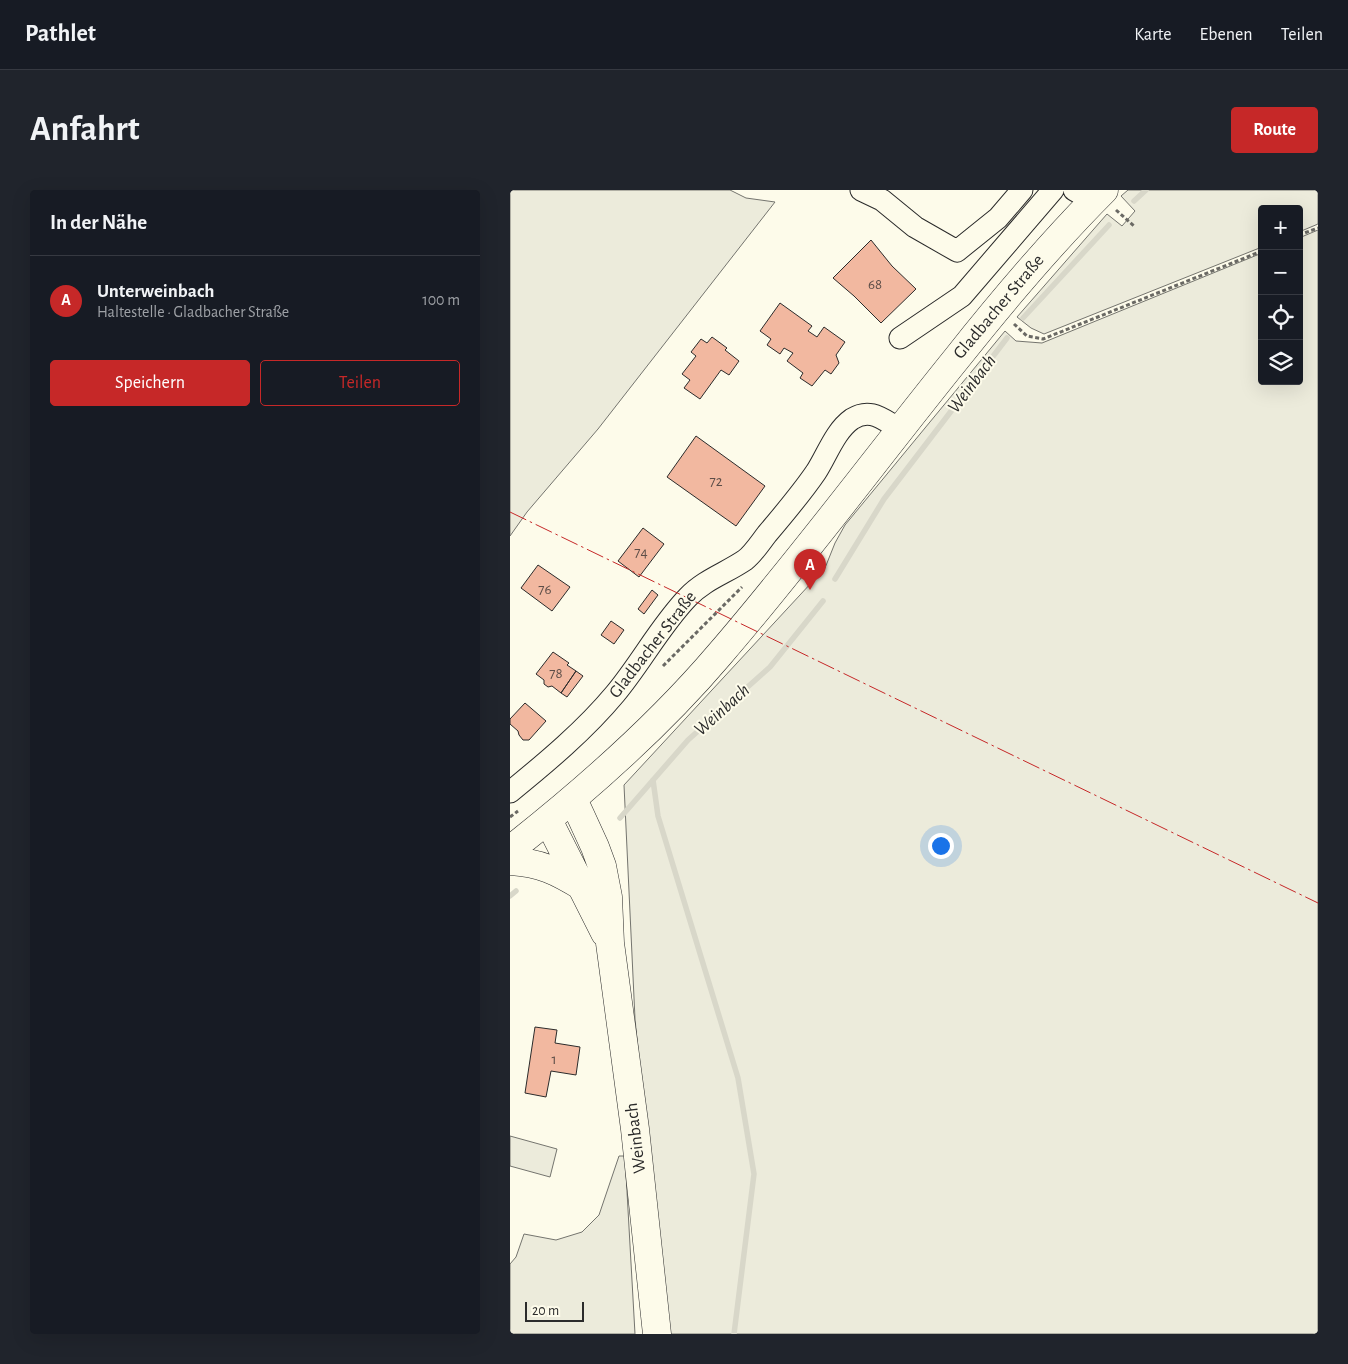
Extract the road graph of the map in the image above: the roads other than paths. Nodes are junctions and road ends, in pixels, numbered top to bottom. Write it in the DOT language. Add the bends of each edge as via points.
graph roads {
  1 [pos="861,190"];
  2 [pos="1022,190"];
  3 [pos="1052,190"];
  4 [pos="1090,194"];
  5 [pos="900,338"];
  6 [pos="900,429"];
  7 [pos="510,792"];
  8 [pos="573,799"];
  9 [pos="548,820"];
  10 [pos="510,850"];
  11 [pos="510,860"];
  12 [pos="583,887"];
  13 [pos="610,944"];
  14 [pos="657,1334"];
  1 -- 2 [label="lane" via="882,200 915,227 957,251 998,218"];
  3 -- 5 [label="lane" via="962,296"];
  4 -- 6 [label="main road, Gladbacher Straße"];
  6 -- 7 [label="lane, Gladbacher Straße" via="874,414 863,413 846,424 816,472 746,559 704,582 690,595 614,695 574,737"];
  6 -- 8 [label="main road, Gladbacher Straße" via="717,658 644,734"];
  8 -- 9 [label="main road, Gladbacher Straße"];
  8 -- 13 [label="main road, Weinbach" via="602,866 608,897"];
  9 -- 10 [label="main road, Gladbacher Straße"];
  9 -- 12 [label="main road, Weinbach"];
  11 -- 12 [label="main road" via="559,872"];
  12 -- 13 [label="main road, Weinbach"];
  13 -- 14 [label="main road, Weinbach" via="636,1129"];
}
